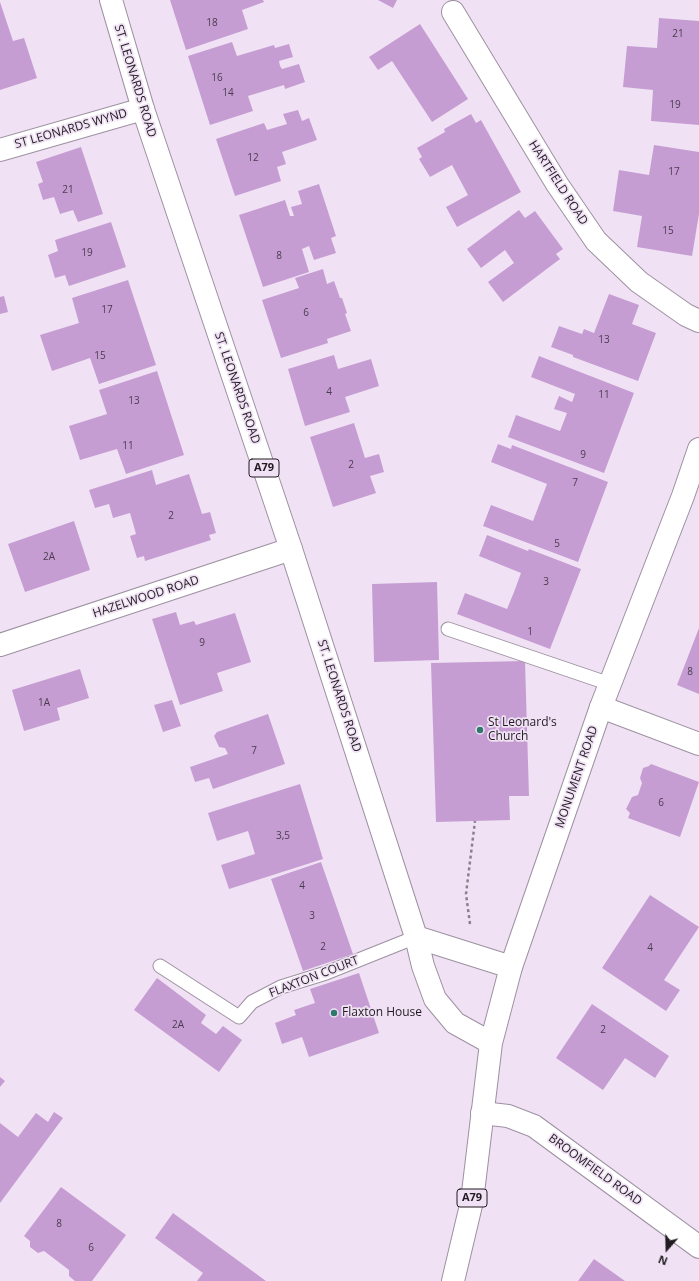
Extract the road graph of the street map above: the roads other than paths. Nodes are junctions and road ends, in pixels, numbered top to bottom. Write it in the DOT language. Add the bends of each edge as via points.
graph roads {
  1 [pos="111,0"];
  2 [pos="453,12"];
  3 [pos="143,109"];
  4 [pos="0,150"];
  5 [pos="699,321"];
  6 [pos="699,449"];
  7 [pos="291,548"];
  8 [pos="448,629"];
  9 [pos="0,645"];
  10 [pos="610,684"];
  11 [pos="601,707"];
  12 [pos="699,744"];
  13 [pos="416,936"];
  14 [pos="160,966"];
  15 [pos="511,967"];
  16 [pos="491,1043"];
  17 [pos="482,1114"];
  18 [pos="699,1247"];
  19 [pos="453,1281"];
  1 -- 3 [label="main road, ST. LEONARDS ROAD / A79"];
  2 -- 5 [label="main road, HARTFIELD ROAD" via="557,184 596,241 639,282 686,315"];
  3 -- 4 [label="main road, ST LEONARDS WYND"];
  3 -- 7 [label="main road, ST. LEONARDS ROAD / A79"];
  6 -- 10 [label="main road, MONUMENT ROAD"];
  7 -- 9 [label="main road, HAZELWOOD ROAD"];
  7 -- 13 [label="main road, ST. LEONARDS ROAD / A79"];
  8 -- 10 [label="lane"];
  10 -- 11 [label="main road, MONUMENT ROAD"];
  11 -- 12 [label="main road"];
  11 -- 15 [label="main road, MONUMENT ROAD"];
  13 -- 14 [label="lane, FLAXTON COURT" via="326,973 281,987 252,1002 239,1017"];
  13 -- 15 [label="main road"];
  13 -- 16 [label="main road, ST. LEONARDS ROAD / A79" via="435,999 455,1023"];
  15 -- 16 [label="main road, MONUMENT ROAD / A79"];
  16 -- 17 [label="main road, MONUMENT ROAD / A79"];
  17 -- 18 [label="main road, BROOMFIELD ROAD" via="508,1116 534,1126"];
  17 -- 19 [label="main road, A79" via="472,1201"];
}
